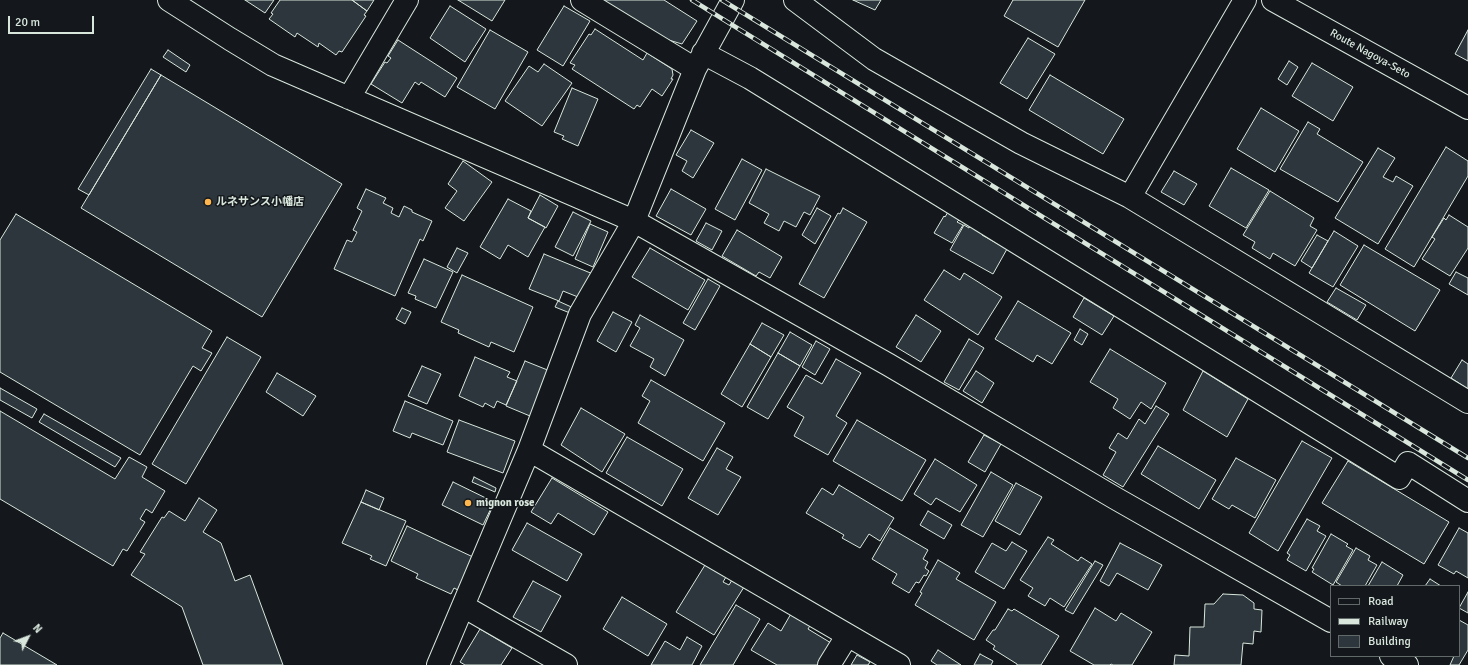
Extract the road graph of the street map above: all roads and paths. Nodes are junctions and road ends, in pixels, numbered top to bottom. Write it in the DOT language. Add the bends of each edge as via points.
graph roads {
  1 [pos="169,0"];
  2 [pos="407,0"];
  3 [pos="582,0"];
  4 [pos="733,0"];
  5 [pos="795,0"];
  6 [pos="1245,0"];
  7 [pos="1273,0"];
  8 [pos="699,61"];
  9 [pos="349,98"];
  10 [pos="1468,108"];
  11 [pos="1130,197"];
  12 [pos="634,221"];
  13 [pos="1468,402"];
  14 [pos="529,450"];
  15 [pos="1468,501"];
  16 [pos="463,606"];
  17 [pos="1330,621"];
  18 [pos="847,636"];
  19 [pos="1393,657"];
  20 [pos="438,665"];
  21 [pos="566,665"];
  22 [pos="829,665"];
  23 [pos="899,665"];
  24 [pos="1407,665"];
  1 -- 9 [label="street" via="273,65"];
  2 -- 9 [label="street"];
  3 -- 8 [label="street"];
  4 -- 8 [label="street"];
  5 -- 11 [label="street" via="874,59 1021,143"];
  6 -- 11 [label="street"];
  7 -- 10 [label="street, Route Nagoya-Seto"];
  8 -- 12 [label="street"];
  8 -- 15 [label="street" via="750,78 1399,478 1408,464"];
  9 -- 12 [label="street"];
  11 -- 13 [label="street"];
  12 -- 14 [label="street" via="580,314"];
  12 -- 17 [label="street" via="889,365"];
  14 -- 16 [label="street"];
  14 -- 18 [label="street"];
  16 -- 20 [label="street"];
  16 -- 21 [label="street"];
  18 -- 22 [label="street"];
  18 -- 23 [label="street"];
  19 -- 24 [label="street"];
}
